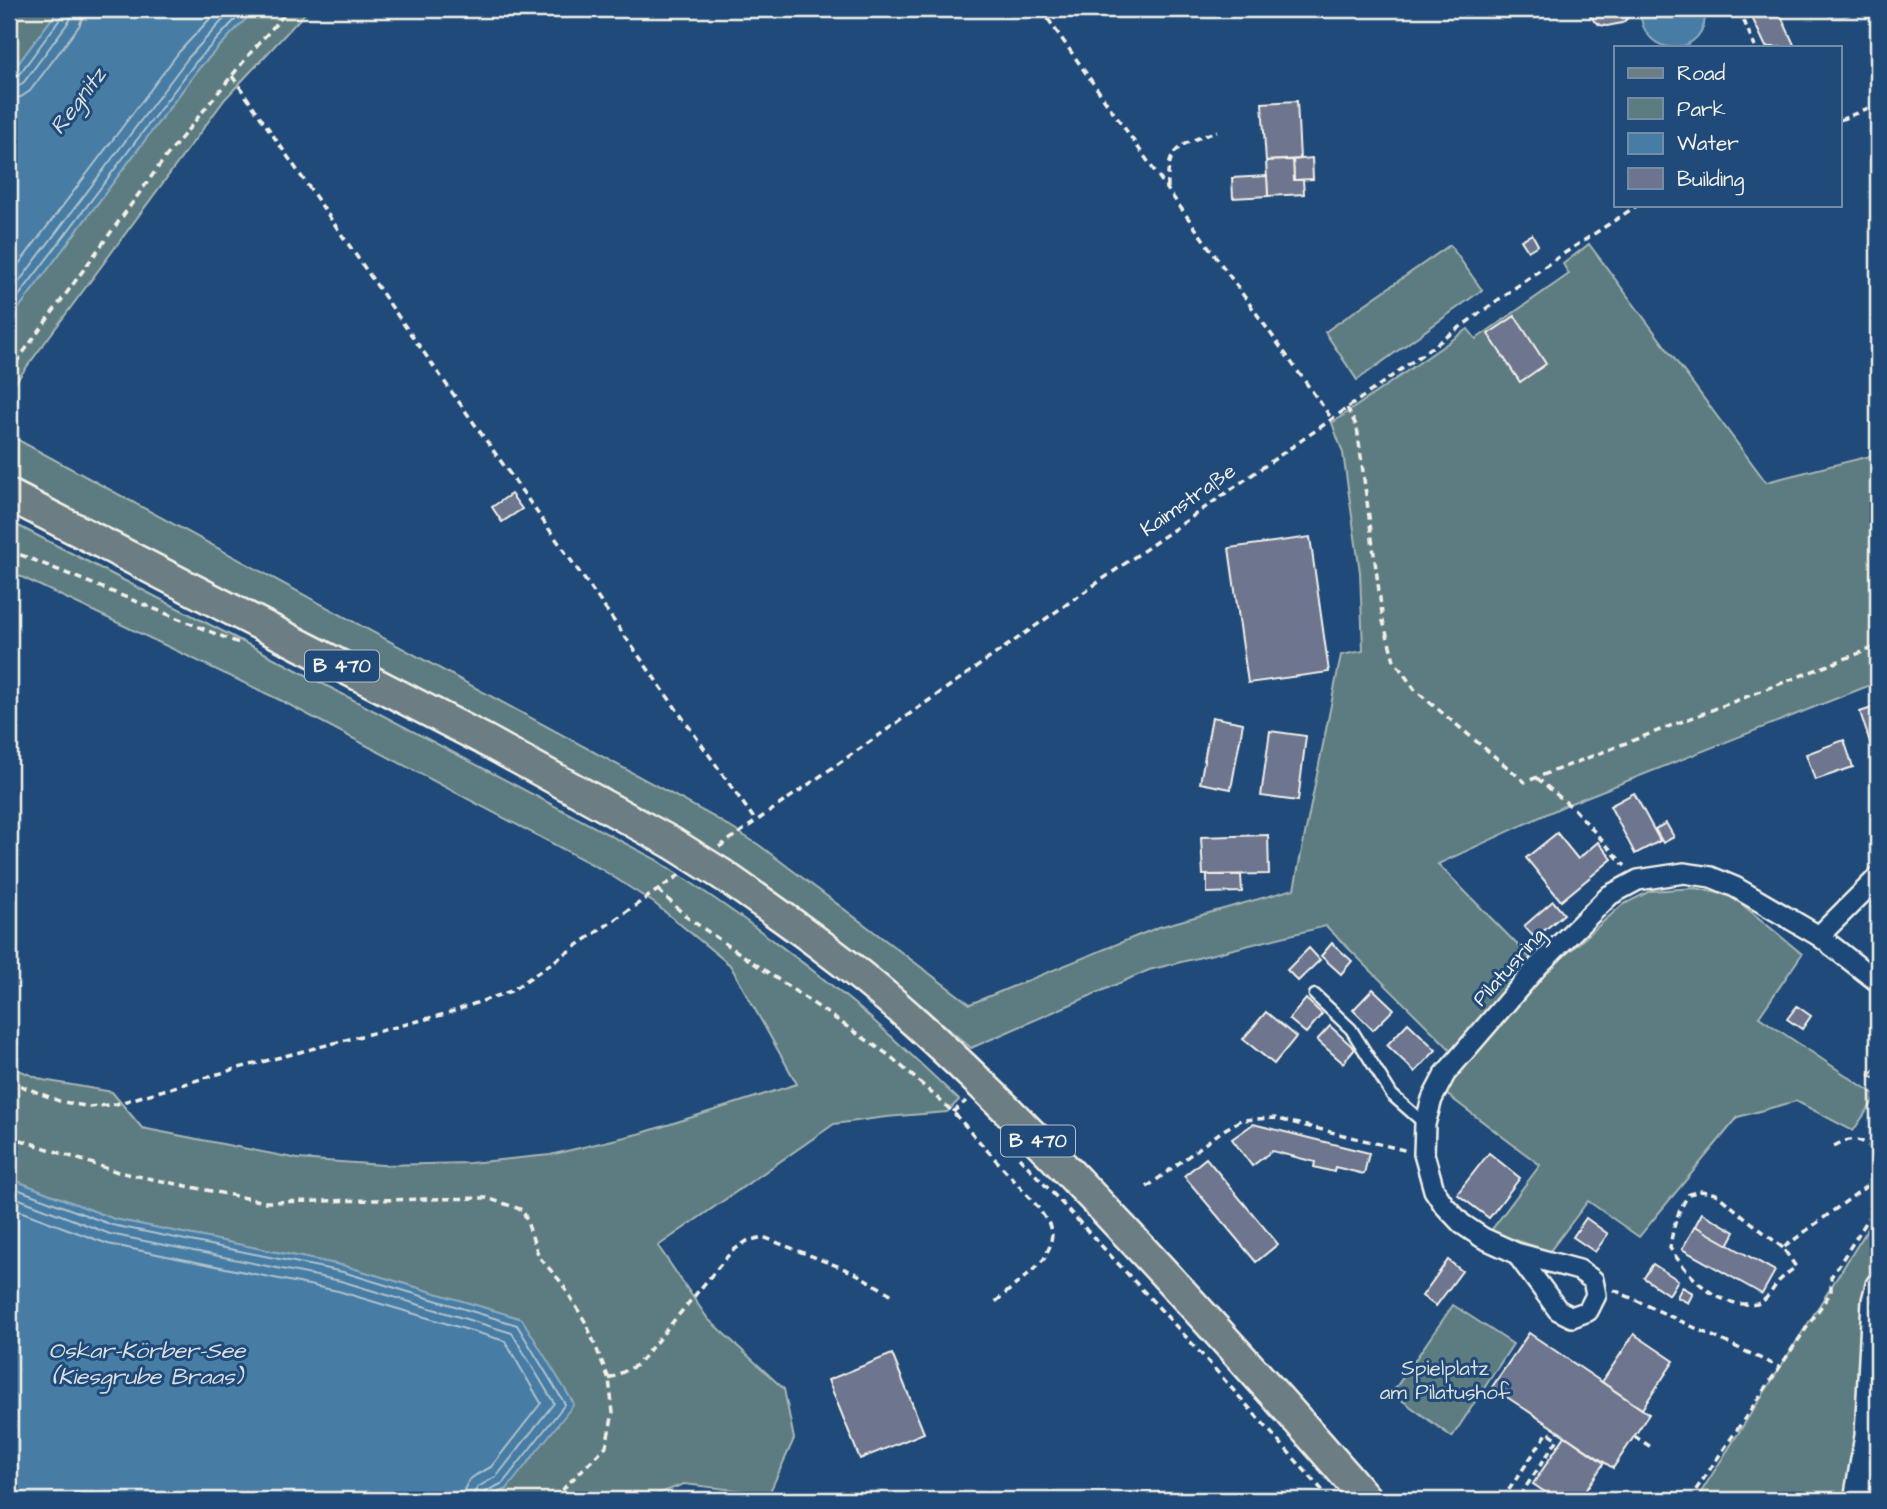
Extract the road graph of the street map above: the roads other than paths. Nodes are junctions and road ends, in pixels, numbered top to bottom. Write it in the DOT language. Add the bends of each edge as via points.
graph roads {
  1 [pos="9,495"];
  2 [pos="1878,877"];
  3 [pos="1819,936"];
  4 [pos="1878,982"];
  5 [pos="1315,995"];
  6 [pos="1425,1124"];
  7 [pos="1516,1253"];
  8 [pos="1878,1285"];
  9 [pos="1367,1500"];
  10 [pos="1856,1500"];
  1 -- 9 [label="main road, B 470, bridge" via="717,863 915,1021 984,1087 1181,1292"];
  2 -- 3 [label="street"];
  3 -- 4 [label="street, Pilatusring"];
  3 -- 6 [label="street, Pilatusring" via="1712,877 1684,873 1638,880 1610,895 1538,966 1445,1074"];
  5 -- 6 [label="lane" via="1352,1029 1392,1095"];
  6 -- 7 [label="street, Pilatusring" via="1424,1154 1434,1190 1444,1205 1462,1224"];
  7 -- 7 [label="street, Pilatusring" via="1558,1310 1572,1317 1588,1311 1596,1295 1593,1280 1579,1270"];
  8 -- 10 [label="street" via="1867,1436"];
}
